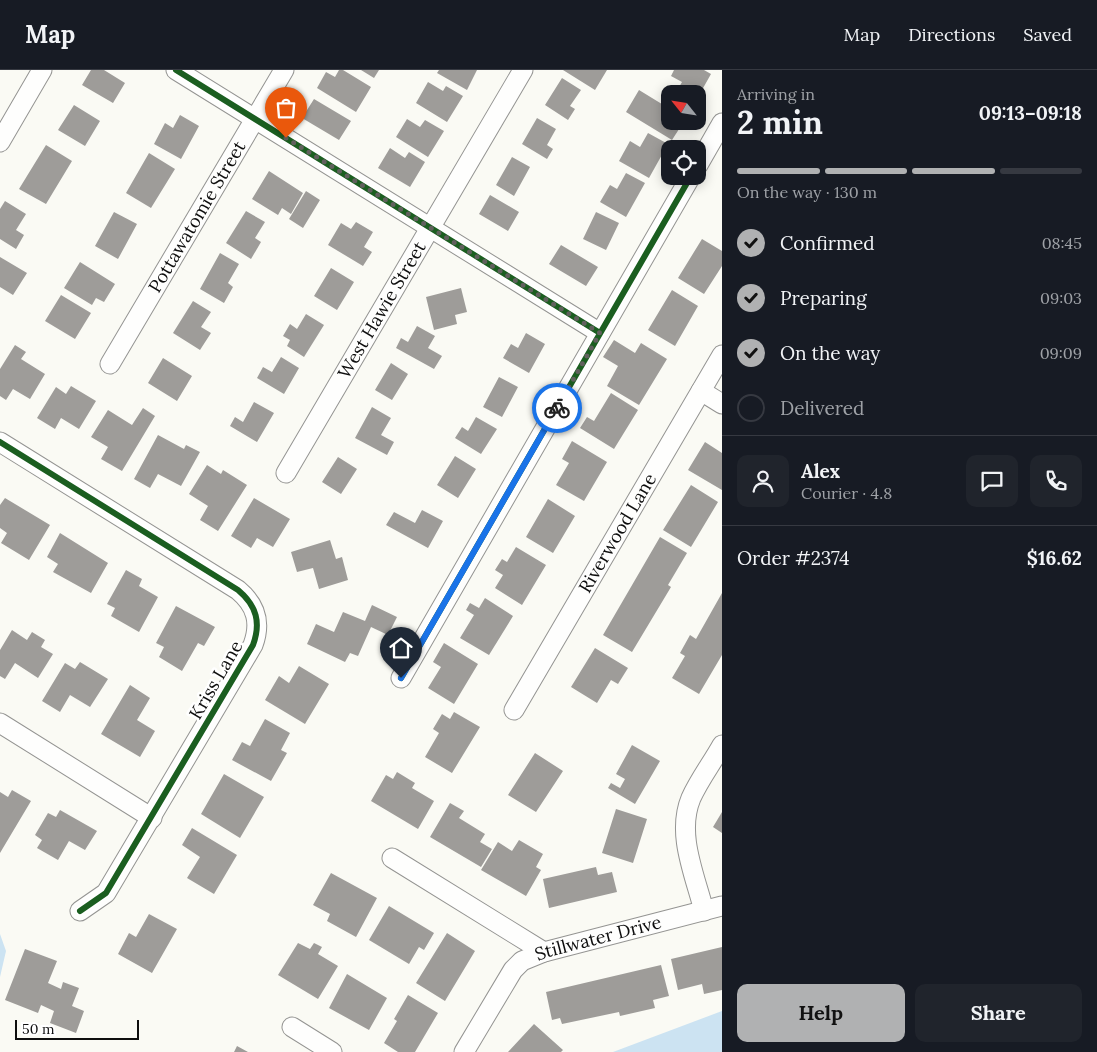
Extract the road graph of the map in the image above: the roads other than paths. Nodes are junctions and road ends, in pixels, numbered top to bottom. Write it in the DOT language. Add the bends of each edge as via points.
graph roads {
  1 [pos="42,70"];
  2 [pos="176,70"];
  3 [pos="284,70"];
  4 [pos="523,70"];
  5 [pos="255,119"];
  6 [pos="722,124"];
  7 [pos="0,142"];
  8 [pos="706,152"];
  9 [pos="686,185"];
  10 [pos="430,227"];
  11 [pos="600,333"];
  12 [pos="722,356"];
  13 [pos="110,364"];
  14 [pos="701,391"];
  15 [pos="722,404"];
  16 [pos="0,442"];
  17 [pos="286,472"];
  18 [pos="401,678"];
  19 [pos="514,710"];
  20 [pos="0,723"];
  21 [pos="722,745"];
  22 [pos="152,818"];
  23 [pos="392,858"];
  24 [pos="713,908"];
  25 [pos="80,911"];
  26 [pos="544,952"];
  27 [pos="292,1028"];
  28 [pos="332,1052"];
  29 [pos="464,1052"];
  1 -- 7 [label="street"];
  2 -- 5 [label="street"];
  3 -- 5 [label="street, Pottawatomie Street"];
  4 -- 10 [label="street, West Hawie Street"];
  5 -- 10 [label="street"];
  5 -- 13 [label="street, Pottawatomie Street"];
  6 -- 8 [label="street"];
  9 -- 11 [label="street"];
  10 -- 11 [label="street"];
  10 -- 17 [label="street, West Hawie Street"];
  11 -- 18 [label="street"];
  12 -- 14 [label="street, Riverwood Lane"];
  14 -- 15 [label="street"];
  14 -- 19 [label="street, Riverwood Lane"];
  16 -- 22 [label="street, Kriss Lane" via="238,590 255,609 258,634 254,646"];
  20 -- 22 [label="street"];
  21 -- 24 [label="street" via="692,797 685,822 687,847"];
  22 -- 25 [label="street, Kriss Lane" via="106,893"];
  23 -- 26 [label="street"];
  24 -- 26 [label="street, Stillwater Drive"];
  26 -- 29 [label="street, Stillwater Drive" via="522,961 513,970"];
  27 -- 28 [label="street"];
}
